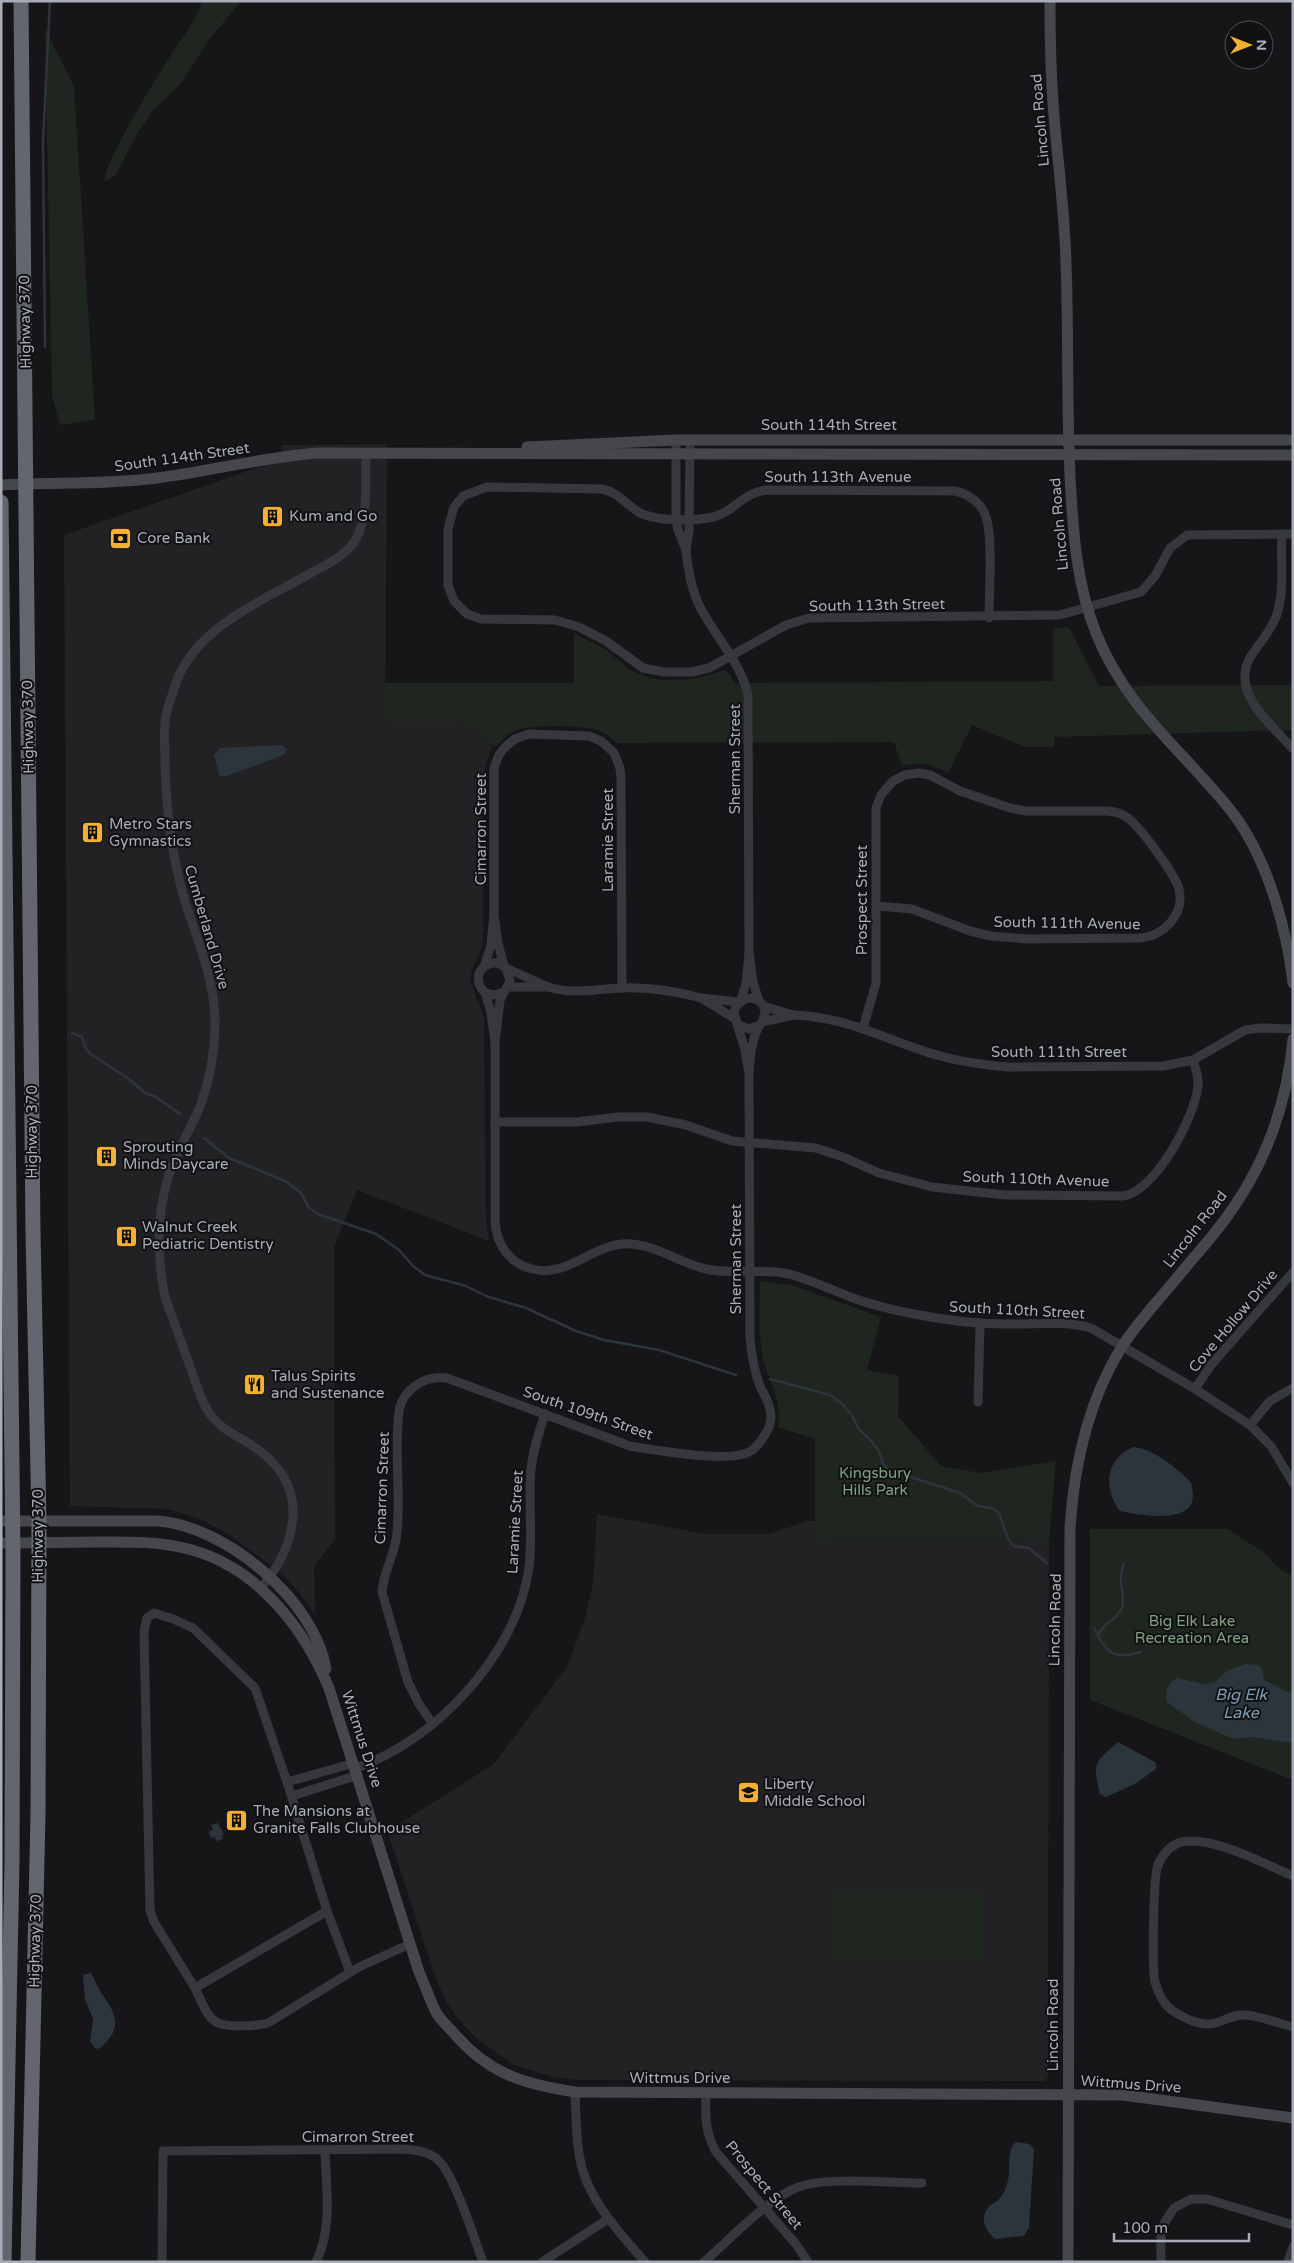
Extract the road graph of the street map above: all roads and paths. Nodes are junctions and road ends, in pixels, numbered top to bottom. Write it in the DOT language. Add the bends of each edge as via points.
graph roads {
  1 [pos="21,1"];
  2 [pos="1050,1"];
  3 [pos="676,440"];
  4 [pos="690,440"];
  5 [pos="1068,440"];
  6 [pos="1293,440"];
  7 [pos="366,454"];
  8 [pos="676,454"];
  9 [pos="690,454"];
  10 [pos="1068,454"];
  11 [pos="1293,455"];
  12 [pos="26,484"];
  13 [pos="1,485"];
  14 [pos="1,502"];
  15 [pos="676,519"];
  16 [pos="689,519"];
  17 [pos="1282,534"];
  18 [pos="1293,534"];
  19 [pos="686,550"];
  20 [pos="460,608"];
  21 [pos="1086,608"];
  22 [pos="989,618"];
  23 [pos="730,656"];
  24 [pos="561,734"];
  25 [pos="1293,749"];
  26 [pos="1180,897"];
  27 [pos="877,906"];
  28 [pos="494,914"];
  29 [pos="749,953"];
  30 [pos="484,967"];
  31 [pos="505,967"];
  32 [pos="1293,983"];
  33 [pos="548,987"];
  34 [pos="622,988"];
  35 [pos="506,990"];
  36 [pos="485,992"];
  37 [pos="701,998"];
  38 [pos="740,1001"];
  39 [pos="761,1004"];
  40 [pos="793,1015"];
  41 [pos="735,1020"];
  42 [pos="761,1024"];
  43 [pos="863,1028"];
  44 [pos="1293,1029"];
  45 [pos="1293,1039"];
  46 [pos="494,1042"];
  47 [pos="1194,1060"];
  48 [pos="749,1073"];
  49 [pos="495,1122"];
  50 [pos="749,1143"];
  51 [pos="750,1271"];
  52 [pos="1293,1272"];
  53 [pos="980,1324"];
  54 [pos="1122,1346"];
  55 [pos="1293,1388"];
  56 [pos="1195,1389"];
  57 [pos="407,1393"];
  58 [pos="978,1402"];
  59 [pos="545,1414"];
  60 [pos="1250,1425"];
  61 [pos="762,1439"];
  62 [pos="1293,1483"];
  63 [pos="7,1521"];
  64 [pos="39,1521"];
  65 [pos="38,1542"];
  66 [pos="7,1543"];
  67 [pos="270,1577"];
  68 [pos="260,1589"];
  69 [pos="329,1688"];
  70 [pos="433,1724"];
  71 [pos="356,1769"];
  72 [pos="287,1782"];
  73 [pos="292,1796"];
  74 [pos="1293,1876"];
  75 [pos="327,1911"];
  76 [pos="410,1944"];
  77 [pos="350,1972"];
  78 [pos="195,1988"];
  79 [pos="1293,2027"];
  80 [pos="575,2092"];
  81 [pos="706,2093"];
  82 [pos="1068,2095"];
  83 [pos="1293,2118"];
  84 [pos="325,2150"];
  85 [pos="922,2183"];
  86 [pos="765,2209"];
  87 [pos="608,2219"];
  88 [pos="1293,2226"];
  89 [pos="1293,2247"];
  90 [pos="4,2262"];
  91 [pos="28,2262"];
  92 [pos="162,2262"];
  93 [pos="316,2262"];
  94 [pos="483,2262"];
  95 [pos="542,2262"];
  96 [pos="645,2262"];
  97 [pos="704,2262"];
  98 [pos="808,2262"];
  99 [pos="1068,2262"];
  100 [pos="1161,2262"];
  101 [pos="1288,2262"];
  1 -- 12 [label="highway, Highway 370"];
  2 -- 5 [label="street, Lincoln Road" via="1051,73 1066,261"];
  3 -- 4 [label="street, South 114th Street"];
  3 -- 7 [label="street, South 114th Street"];
  3 -- 8 [label="street, Sherman Street"];
  4 -- 5 [label="street, South 114th Street"];
  4 -- 9 [label="street, Sherman Street"];
  5 -- 6 [label="street, South 114th Street"];
  5 -- 10 [label="street, Lincoln Road"];
  7 -- 8 [label="street, South 114th Street"];
  7 -- 12 [label="street, South 114th Street" via="286,455 158,478"];
  7 -- 67 [label="street, Cumberland Drive" via="363,518 355,540 338,557 237,615 204,641 180,675 166,714 164,734 172,852 211,986 215,1024 212,1064 201,1104 168,1176 162,1200 159,1229 162,1278 165,1297 207,1410 229,1433 268,1458 279,1470 291,1496 290,1538"];
  8 -- 9 [label="street, South 114th Street"];
  8 -- 15 [label="street, Sherman Street"];
  9 -- 10 [label="street, South 114th Street"];
  9 -- 16 [label="street, Sherman Street"];
  10 -- 11 [label="street, South 114th Street"];
  10 -- 21 [label="street, Lincoln Road" via="1074,548"];
  12 -- 13 [label="street, South 114th Street"];
  12 -- 64 [label="highway, Highway 370"];
  14 -- 63 [label="highway, Highway 370"];
  15 -- 16 [label="street, South 113th Avenue"];
  15 -- 19 [label="street, Sherman Street"];
  15 -- 20 [label="street, South 113th Avenue" via="643,514 614,492 602,489 488,488 469,493 454,507 448,529 448,585"];
  16 -- 19 [label="street, Sherman Street"];
  16 -- 22 [label="street, South 113th Avenue" via="722,514 746,496 768,490 948,490 968,495 987,518"];
  17 -- 18 [label="street, South 113th Street"];
  17 -- 21 [label="street, South 113th Street" via="1187,535 1170,548 1148,586 1141,592"];
  17 -- 25 [label="street" via="1278,612 1274,624 1244,670 1244,684 1251,700"];
  19 -- 23 [label="street, Sherman Street" via="698,604"];
  20 -- 23 [label="street, South 113th Street" via="481,619 555,620 579,627 606,641 636,664 655,672 698,671"];
  21 -- 22 [label="street, South 113th Street" via="1060,615"];
  21 -- 32 [label="street, Lincoln Road" via="1111,666 1136,705 1230,809 1248,839 1276,901"];
  22 -- 23 [label="street, South 113th Street" via="809,618 786,624"];
  23 -- 29 [label="street, Sherman Street" via="744,681 749,706"];
  24 -- 28 [label="street, Cimarron Street" via="521,736 504,748 496,762"];
  24 -- 34 [label="street, Laramie Street" via="583,734 601,741 614,753 620,768"];
  26 -- 27 [label="street, South 111th Avenue" via="1176,914 1166,928 1138,938 1027,939 991,936 912,909"];
  26 -- 27 [label="street, Prospect Street" via="1172,872 1133,822 1119,813 1020,810 960,791 930,775 914,774 897,778 883,791 876,808"];
  27 -- 43 [label="street, Prospect Street" via="876,983"];
  28 -- 30 [label="street, Cimarron Street"];
  28 -- 31 [label="street, Cimarron Street"];
  29 -- 38 [label="street, Sherman Street" via="746,983"];
  29 -- 39 [label="street, Sherman Street" via="753,982"];
  30 -- 31 [label="street" via="493,963"];
  30 -- 36 [label="street" via="478,980"];
  31 -- 33 [label="street"];
  31 -- 35 [label="street" via="510,981"];
  33 -- 34 [label="street" via="574,992"];
  33 -- 35 [label="street"];
  34 -- 37 [label="street" via="662,990"];
  35 -- 36 [label="street" via="494,995"];
  35 -- 46 [label="street" via="498,1009"];
  36 -- 46 [label="street"];
  37 -- 38 [label="street"];
  37 -- 41 [label="street"];
  38 -- 39 [label="street" via="750,998"];
  38 -- 41 [label="street" via="734,1010"];
  39 -- 40 [label="street, South 111th Street"];
  39 -- 42 [label="street" via="765,1015"];
  40 -- 42 [label="street, South 111th Street"];
  40 -- 43 [label="street, South 111th Street" via="826,1018"];
  41 -- 42 [label="street" via="741,1027 749,1029"];
  41 -- 48 [label="street, Sherman Street"];
  42 -- 48 [label="street, Sherman Street" via="752,1046"];
  43 -- 47 [label="street, South 111th Street" via="939,1056 986,1065 1030,1068 1164,1066"];
  44 -- 47 [label="street, South 111th Street" via="1245,1030"];
  45 -- 54 [label="street, Lincoln Road" via="1280,1111 1252,1178 1226,1217"];
  46 -- 49 [label="street"];
  47 -- 50 [label="street, South 110th Avenue" via="1198,1088 1181,1132 1150,1180 1126,1195 1020,1195 952,1190 894,1178 816,1148"];
  48 -- 50 [label="street, Sherman Street"];
  49 -- 50 [label="street, South 110th Avenue" via="577,1122 647,1117"];
  49 -- 51 [label="street, South 110th Street" via="496,1232 508,1256 522,1266 552,1271 565,1268 600,1249 628,1244 650,1248 704,1268"];
  50 -- 51 [label="street, Sherman Street"];
  51 -- 53 [label="street, South 110th Street" via="798,1277 856,1299 912,1314"];
  51 -- 61 [label="street, Sherman Street" via="752,1356 760,1387 770,1405 771,1420"];
  52 -- 56 [label="street, Cove Hollow Drive" via="1211,1365"];
  53 -- 54 [label="street, South 110th Street" via="1081,1325"];
  53 -- 58 [label="street"];
  54 -- 56 [label="street, South 110th Street"];
  54 -- 82 [label="street, Lincoln Road" via="1090,1415 1071,1506"];
  55 -- 60 [label="street" via="1270,1401"];
  56 -- 60 [label="street, South 110th Street"];
  57 -- 59 [label="street, South 109th Street" via="425,1380 444,1378"];
  57 -- 70 [label="street, Cimarron Street" via="398,1418 397,1536 382,1597 408,1682"];
  59 -- 61 [label="street, South 109th Street" via="630,1446 654,1451 730,1456 748,1452"];
  59 -- 70 [label="street, Laramie Street" via="531,1468 530,1561 520,1604 508,1632 488,1663 463,1696"];
  60 -- 62 [label="street" via="1271,1446"];
  63 -- 64 [label="street, Wittmus Drive"];
  63 -- 66 [label="highway, Highway 370"];
  64 -- 65 [label="highway, Highway 370"];
  64 -- 67 [label="street, Wittmus Drive" via="174,1522 197,1529"];
  65 -- 66 [label="street, Wittmus Drive"];
  65 -- 68 [label="street, Wittmus Drive" via="156,1543 185,1548 229,1567"];
  65 -- 91 [label="highway, Highway 370" via="38,1814"];
  66 -- 90 [label="highway, Highway 370" via="12,1862"];
  67 -- 68 [label="street, Cumberland Drive"];
  67 -- 69 [label="street, Wittmus Drive" via="298,1606 315,1632 324,1655"];
  68 -- 69 [label="street, Wittmus Drive" via="304,1637"];
  69 -- 71 [label="street, Wittmus Drive"];
  70 -- 71 [label="street, Laramie Street" via="377,1760"];
  71 -- 72 [label="street"];
  71 -- 73 [label="street"];
  71 -- 76 [label="street, Wittmus Drive"];
  72 -- 73 [label="street"];
  72 -- 78 [label="street" via="255,1688 193,1628 154,1614 147,1618 144,1632 150,1910 154,1922"];
  73 -- 75 [label="street"];
  74 -- 79 [label="street" via="1202,1840 1179,1842 1169,1848 1162,1856 1155,1876 1155,1981 1161,1998 1170,2009 1198,2023 1214,2024 1246,2015"];
  75 -- 77 [label="street"];
  75 -- 78 [label="street"];
  76 -- 77 [label="street"];
  76 -- 80 [label="street, Wittmus Drive" via="437,2014 464,2046 511,2078 545,2088"];
  77 -- 78 [label="street" via="262,2025 216,2022"];
  80 -- 81 [label="street, Wittmus Drive"];
  80 -- 87 [label="street" via="579,2156 591,2189"];
  81 -- 82 [label="street, Wittmus Drive"];
  81 -- 86 [label="street, Prospect Street" via="705,2122 710,2141"];
  82 -- 83 [label="street, Wittmus Drive" via="1123,2096"];
  82 -- 99 [label="street, Lincoln Road"];
  84 -- 92 [label="street, Cimarron Street" via="163,2151"];
  84 -- 93 [label="street" via="327,2217 322,2250"];
  84 -- 94 [label="street, Cimarron Street" via="420,2150 436,2158 448,2173"];
  85 -- 86 [label="street" via="816,2182 797,2187"];
  86 -- 97 [label="street"];
  86 -- 98 [label="street, Prospect Street"];
  87 -- 95 [label="street"];
  87 -- 96 [label="street"];
  88 -- 100 [label="street" via="1207,2199 1191,2199 1174,2208 1165,2222 1161,2236"];
  89 -- 101 [label="street"];
}
